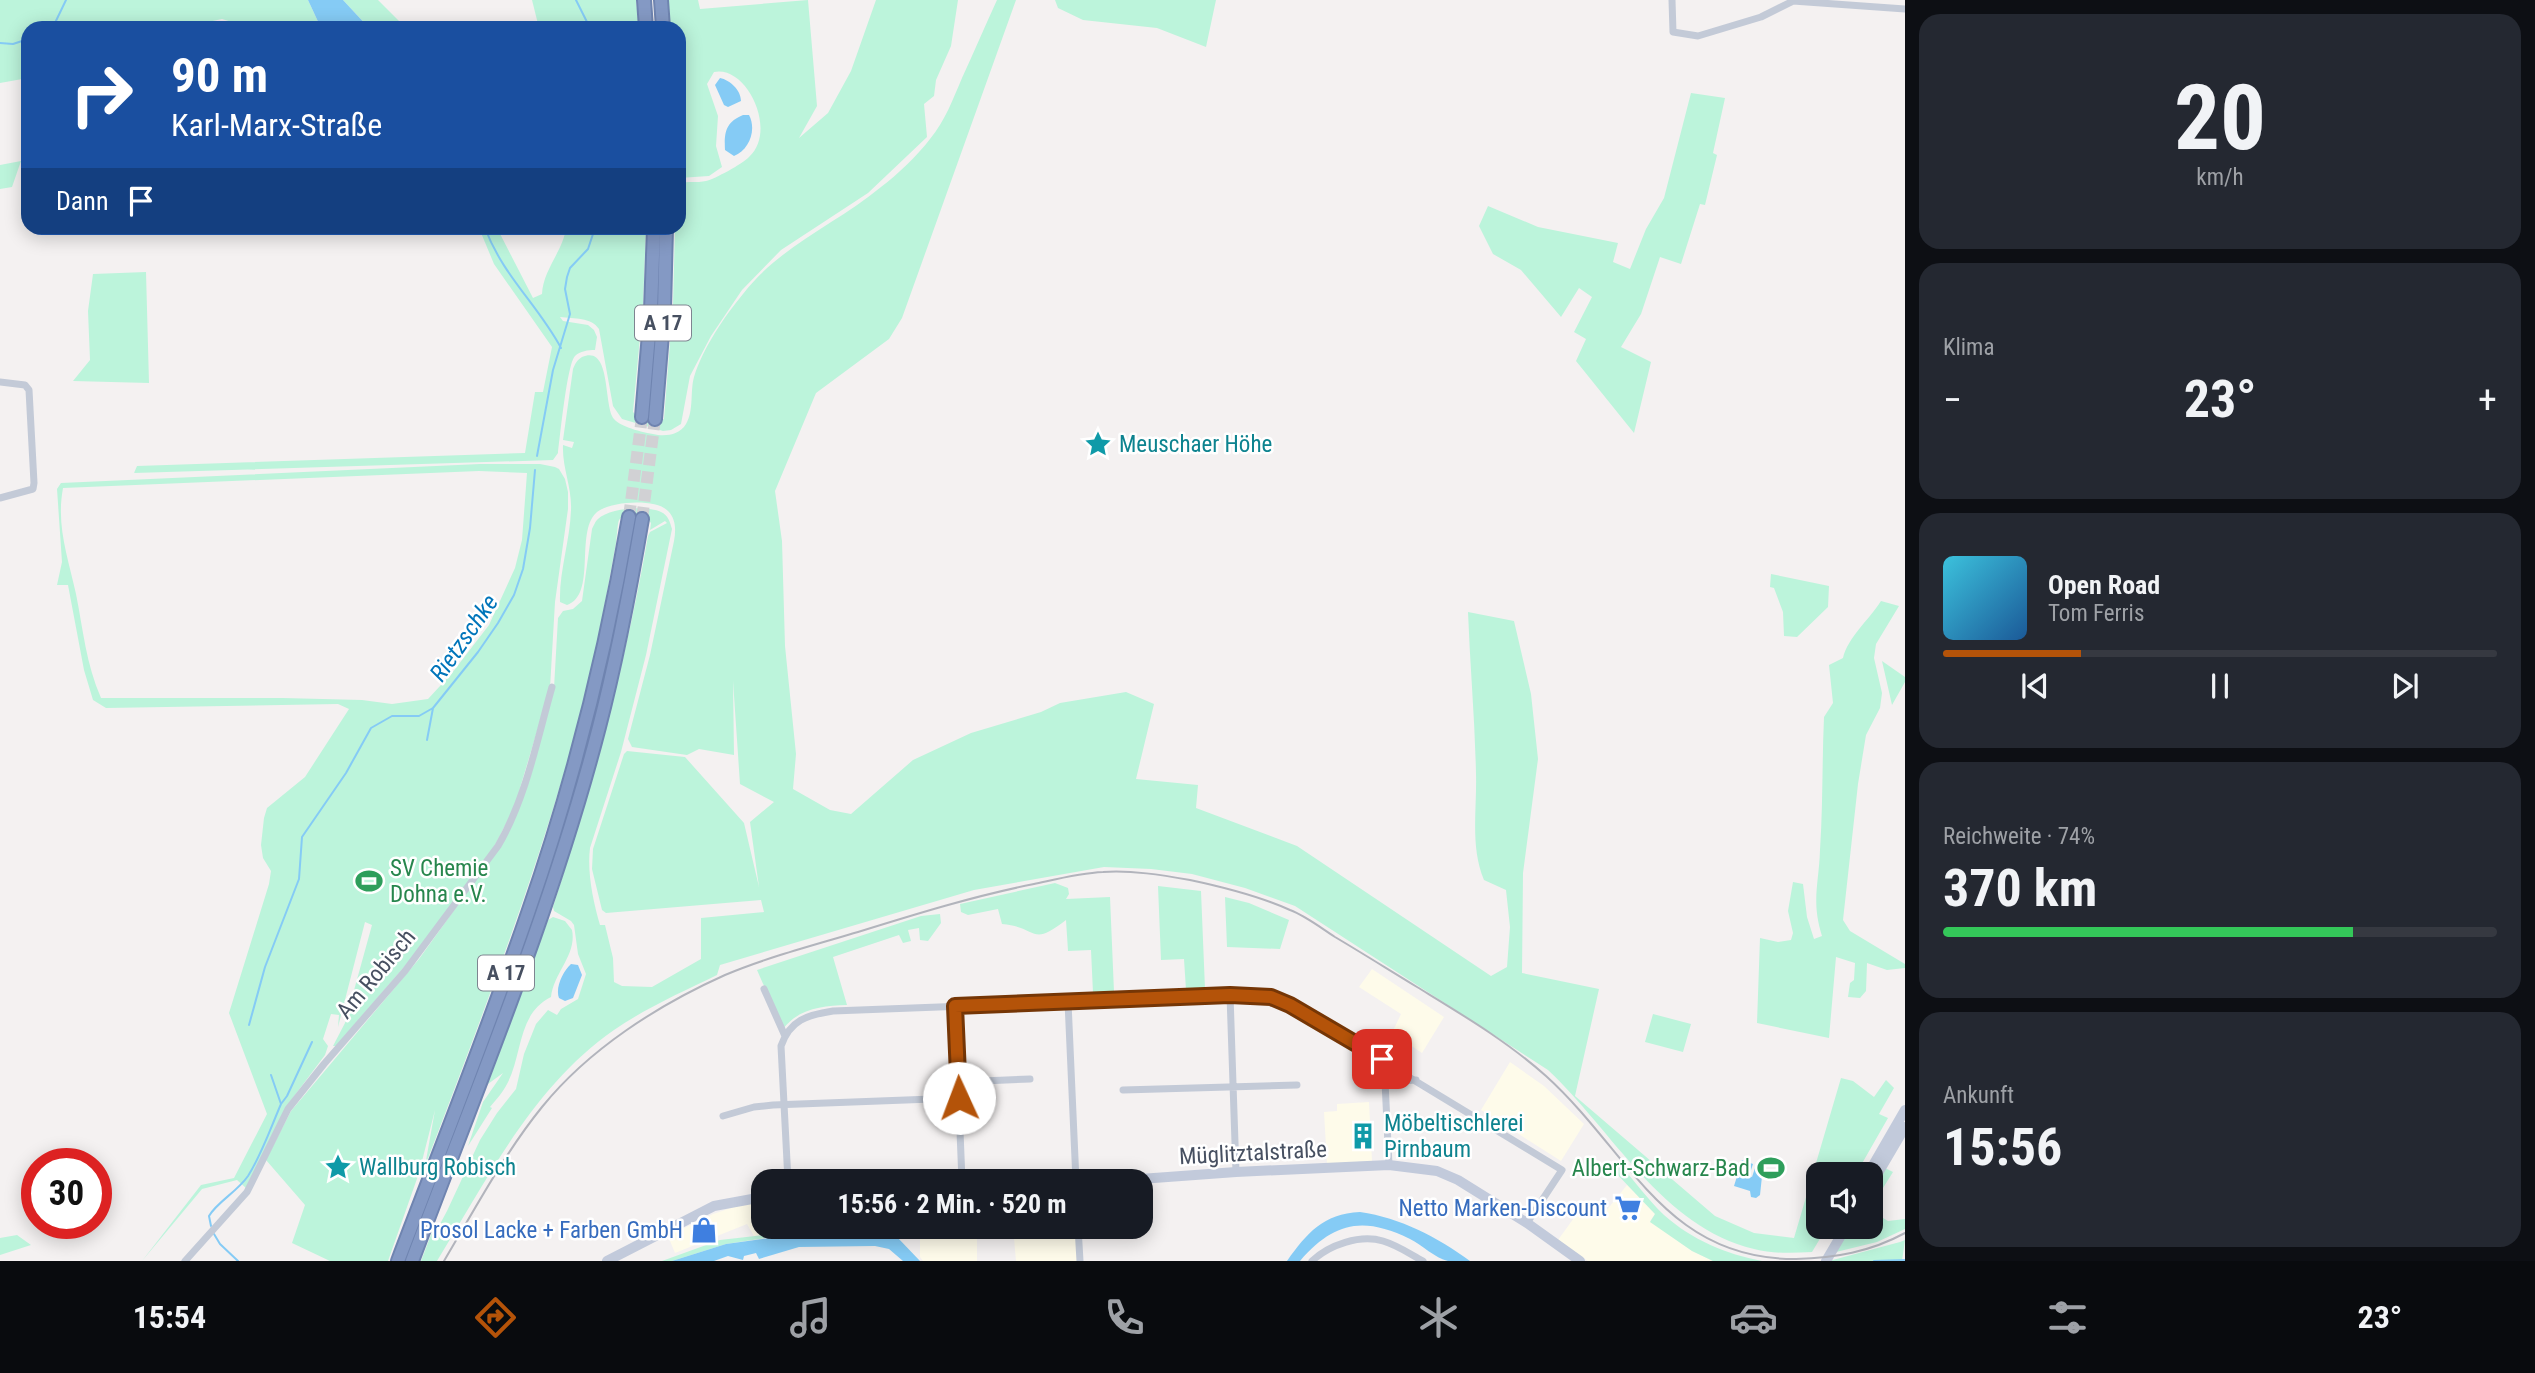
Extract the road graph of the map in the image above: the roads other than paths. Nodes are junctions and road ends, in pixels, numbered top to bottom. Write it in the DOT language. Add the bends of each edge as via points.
graph roads {
  1 [pos="644,0"];
  2 [pos="661,0"];
  3 [pos="1672,0"];
  4 [pos="1792,1"];
  5 [pos="1905,9"];
  6 [pos="646,21"];
  7 [pos="662,21"];
  8 [pos="653,235"];
  9 [pos="666,235"];
  10 [pos="0,382"];
  11 [pos="0,498"];
  12 [pos="552,687"];
  13 [pos="764,989"];
  14 [pos="1230,995"];
  15 [pos="1068,1002"];
  16 [pos="955,1006"];
  17 [pos="785,1036"];
  18 [pos="1384,1061"];
  19 [pos="1030,1079"];
  20 [pos="1416,1080"];
  21 [pos="958,1082"];
  22 [pos="1385,1082"];
  23 [pos="1297,1085"];
  24 [pos="1233,1087"];
  25 [pos="1123,1090"];
  26 [pos="959,1098"];
  27 [pos="784,1105"];
  28 [pos="1905,1110"];
  29 [pos="723,1116"];
  30 [pos="1905,1127"];
  31 [pos="1875,1162"];
  32 [pos="1389,1165"];
  33 [pos="1883,1165"];
  34 [pos="787,1169"];
  35 [pos="962,1169"];
  36 [pos="1075,1169"];
  37 [pos="1236,1172"];
  38 [pos="1153,1178"];
  39 [pos="751,1199"];
  40 [pos="1527,1223"];
  41 [pos="1079,1239"];
  42 [pos="1831,1239"];
  43 [pos="1839,1239"];
  44 [pos="185,1261"];
  45 [pos="398,1261"];
  46 [pos="412,1261"];
  47 [pos="607,1261"];
  48 [pos="1080,1261"];
  49 [pos="1312,1261"];
  50 [pos="1423,1261"];
  51 [pos="1580,1261"];
  52 [pos="1819,1261"];
  53 [pos="1826,1261"];
  1 -- 6 [label="highway"];
  2 -- 7 [label="highway"];
  3 -- 4 [label="street" via="1673,32 1698,36 1761,17"];
  4 -- 5 [label="street"];
  8 -- 9 [label="highway, A 17" via="649,418 664,310"];
  10 -- 11 [label="street" via="29,390 34,484 33,489"];
  12 -- 44 [label="street, Am Robisch" via="516,808 498,846 431,939 289,1110 247,1192"];
  13 -- 17 [label="street"];
  14 -- 15 [label="street"];
  14 -- 18 [label="street" via="1271,997 1290,1005"];
  14 -- 24 [label="street"];
  15 -- 16 [label="street"];
  15 -- 36 [label="street"];
  16 -- 17 [label="street" via="815,1014 798,1020"];
  16 -- 21 [label="street"];
  17 -- 27 [label="street" via="781,1046"];
  18 -- 20 [label="street"];
  18 -- 22 [label="street"];
  19 -- 21 [label="street"];
  20 -- 22 [label="street"];
  20 -- 40 [label="street" via="1562,1170"];
  21 -- 26 [label="street"];
  22 -- 32 [label="street"];
  23 -- 24 [label="street"];
  24 -- 25 [label="street"];
  24 -- 37 [label="street"];
  26 -- 27 [label="street"];
  26 -- 35 [label="street"];
  27 -- 29 [label="street"];
  27 -- 34 [label="street"];
  28 -- 31 [label="main road"];
  30 -- 33 [label="main road"];
  32 -- 37 [label="main road, Müglitztalstraße"];
  32 -- 40 [label="main road, Müglitztalstraße" via="1437,1171"];
  37 -- 38 [label="main road, Müglitztalstraße"];
  39 -- 47 [label="main road" via="714,1206"];
  40 -- 51 [label="main road, Müglitztalstraße"];
  41 -- 48 [label="street"];
  42 -- 52 [label="main road"];
  43 -- 53 [label="main road"];
  45 -- 46 [label="highway, A 17" via="524,923 557,821 636,518 614,664 574,813"];
  49 -- 50 [label="street" via="1339,1245 1372,1239 1393,1244"];
}
